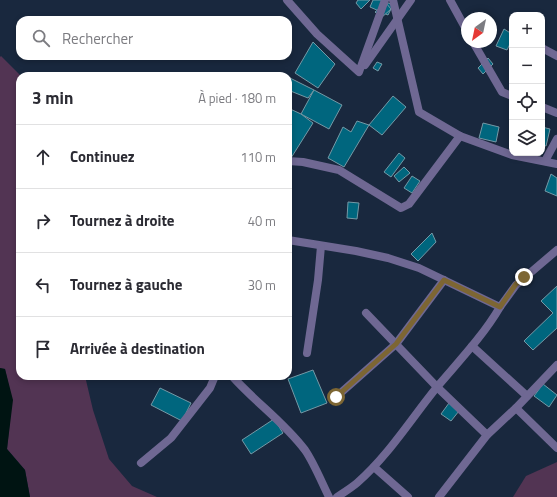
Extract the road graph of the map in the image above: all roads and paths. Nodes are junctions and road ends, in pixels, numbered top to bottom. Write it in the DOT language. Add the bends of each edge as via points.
graph roads {
  1 [pos="287,0"];
  2 [pos="385,0"];
  3 [pos="393,0"];
  4 [pos="412,0"];
  5 [pos="450,0"];
  6 [pos="461,20"];
  7 [pos="476,48"];
  8 [pos="545,50"];
  9 [pos="557,56"];
  10 [pos="359,72"];
  11 [pos="509,95"];
  12 [pos="545,108"];
  13 [pos="557,113"];
  14 [pos="460,136"];
  15 [pos="557,140"];
  16 [pos="292,161"];
  17 [pos="545,161"];
  18 [pos="557,164"];
  19 [pos="292,241"];
  20 [pos="321,246"];
  21 [pos="557,250"];
  22 [pos="444,280"];
  23 [pos="500,307"];
  24 [pos="366,313"];
  25 [pos="396,344"];
  26 [pos="472,346"];
  27 [pos="307,353"];
  28 [pos="557,365"];
  29 [pos="213,380"];
  30 [pos="235,380"];
  31 [pos="437,387"];
  32 [pos="527,396"];
  33 [pos="336,397"];
  34 [pos="516,408"];
  35 [pos="487,435"];
  36 [pos="557,448"];
  37 [pos="141,464"];
  38 [pos="374,467"];
  39 [pos="329,497"];
  40 [pos="337,497"];
  41 [pos="408,497"];
  42 [pos="439,497"];
  1 -- 10 [label="street" via="316,34"];
  2 -- 10 [label="street"];
  3 -- 14 [label="street" via="419,112"];
  4 -- 10 [label="street"];
  5 -- 6 [label="street"];
  7 -- 11 [label="street" via="502,92"];
  8 -- 9 [label="street"];
  12 -- 13 [label="street"];
  14 -- 16 [label="street" via="409,204 401,208 339,170"];
  14 -- 17 [label="street" via="512,155"];
  15 -- 17 [label="street"];
  17 -- 18 [label="street"];
  19 -- 20 [label="street"];
  20 -- 22 [label="street" via="388,258 419,268"];
  20 -- 27 [label="street"];
  21 -- 23 [label="street" via="520,281"];
  22 -- 23 [label="street"];
  22 -- 25 [label="street"];
  23 -- 26 [label="street"];
  24 -- 25 [label="street"];
  25 -- 31 [label="street"];
  25 -- 33 [label="street"];
  26 -- 31 [label="street"];
  26 -- 32 [label="street"];
  28 -- 32 [label="street"];
  29 -- 37 [label="street" via="210,388 171,438"];
  30 -- 39 [label="street" via="306,451"];
  31 -- 35 [label="street"];
  31 -- 38 [label="street"];
  32 -- 34 [label="street"];
  34 -- 35 [label="street"];
  34 -- 36 [label="street"];
  35 -- 42 [label="street"];
  38 -- 40 [label="street"];
  38 -- 41 [label="street"];
}
